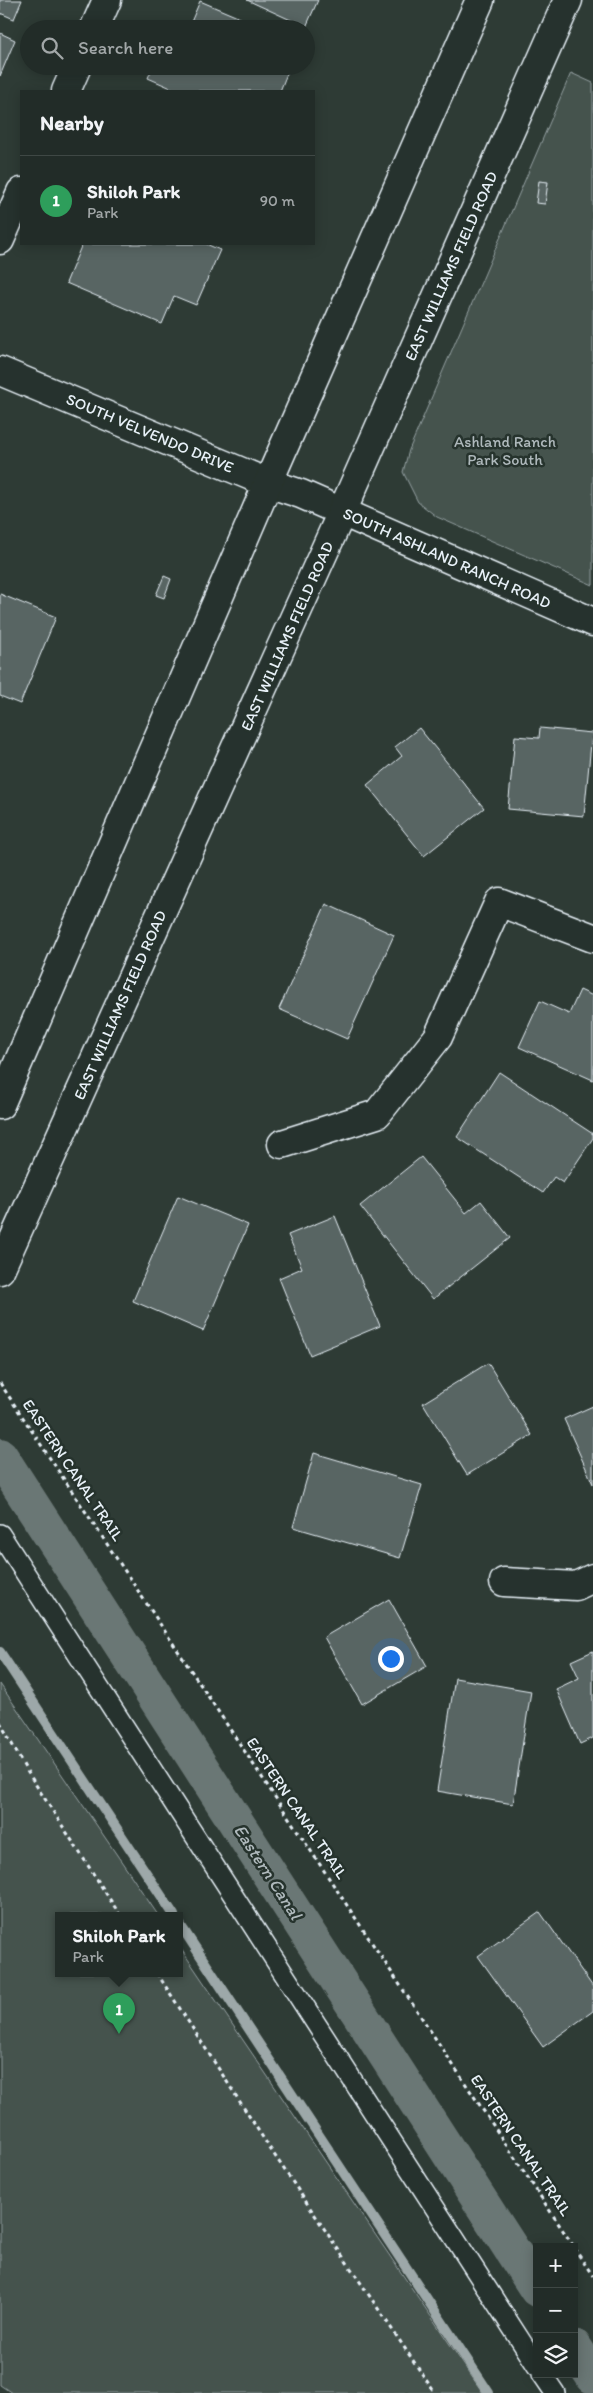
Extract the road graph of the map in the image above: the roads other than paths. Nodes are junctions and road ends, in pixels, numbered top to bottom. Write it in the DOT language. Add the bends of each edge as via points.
graph roads {
  1 [pos="107,0"];
  2 [pos="480,0"];
  3 [pos="568,0"];
  4 [pos="98,20"];
  5 [pos="73,75"];
  6 [pos="66,90"];
  7 [pos="20,194"];
  8 [pos="0,240"];
  9 [pos="0,370"];
  10 [pos="268,483"];
  11 [pos="301,494"];
  12 [pos="342,512"];
  13 [pos="593,622"];
  14 [pos="593,938"];
  15 [pos="0,1105"];
  16 [pos="282,1144"];
  17 [pos="0,1270"];
  18 [pos="0,1534"];
  19 [pos="593,1578"];
  20 [pos="504,1582"];
  21 [pos="533,2360"];
  22 [pos="545,2378"];
  23 [pos="555,2393"];
  1 -- 4 [label="main road"];
  2 -- 10 [label="main road"];
  3 -- 12 [label="main road, EAST WILLIAMS FIELD ROAD"];
  5 -- 6 [label="main road"];
  7 -- 8 [label="main road"];
  9 -- 10 [label="main road, SOUTH VELVENDO DRIVE"];
  10 -- 11 [label="main road, SOUTH VELVENDO DRIVE"];
  10 -- 15 [label="main road"];
  11 -- 12 [label="main road, SOUTH ASHLAND RANCH ROAD"];
  12 -- 13 [label="main road, SOUTH ASHLAND RANCH ROAD"];
  12 -- 17 [label="main road, EAST WILLIAMS FIELD ROAD"];
  14 -- 16 [label="main road" via="499,902 438,1037 377,1114"];
  18 -- 21 [label="lane"];
  19 -- 20 [label="main road" via="576,1586"];
  22 -- 23 [label="lane"];
}
